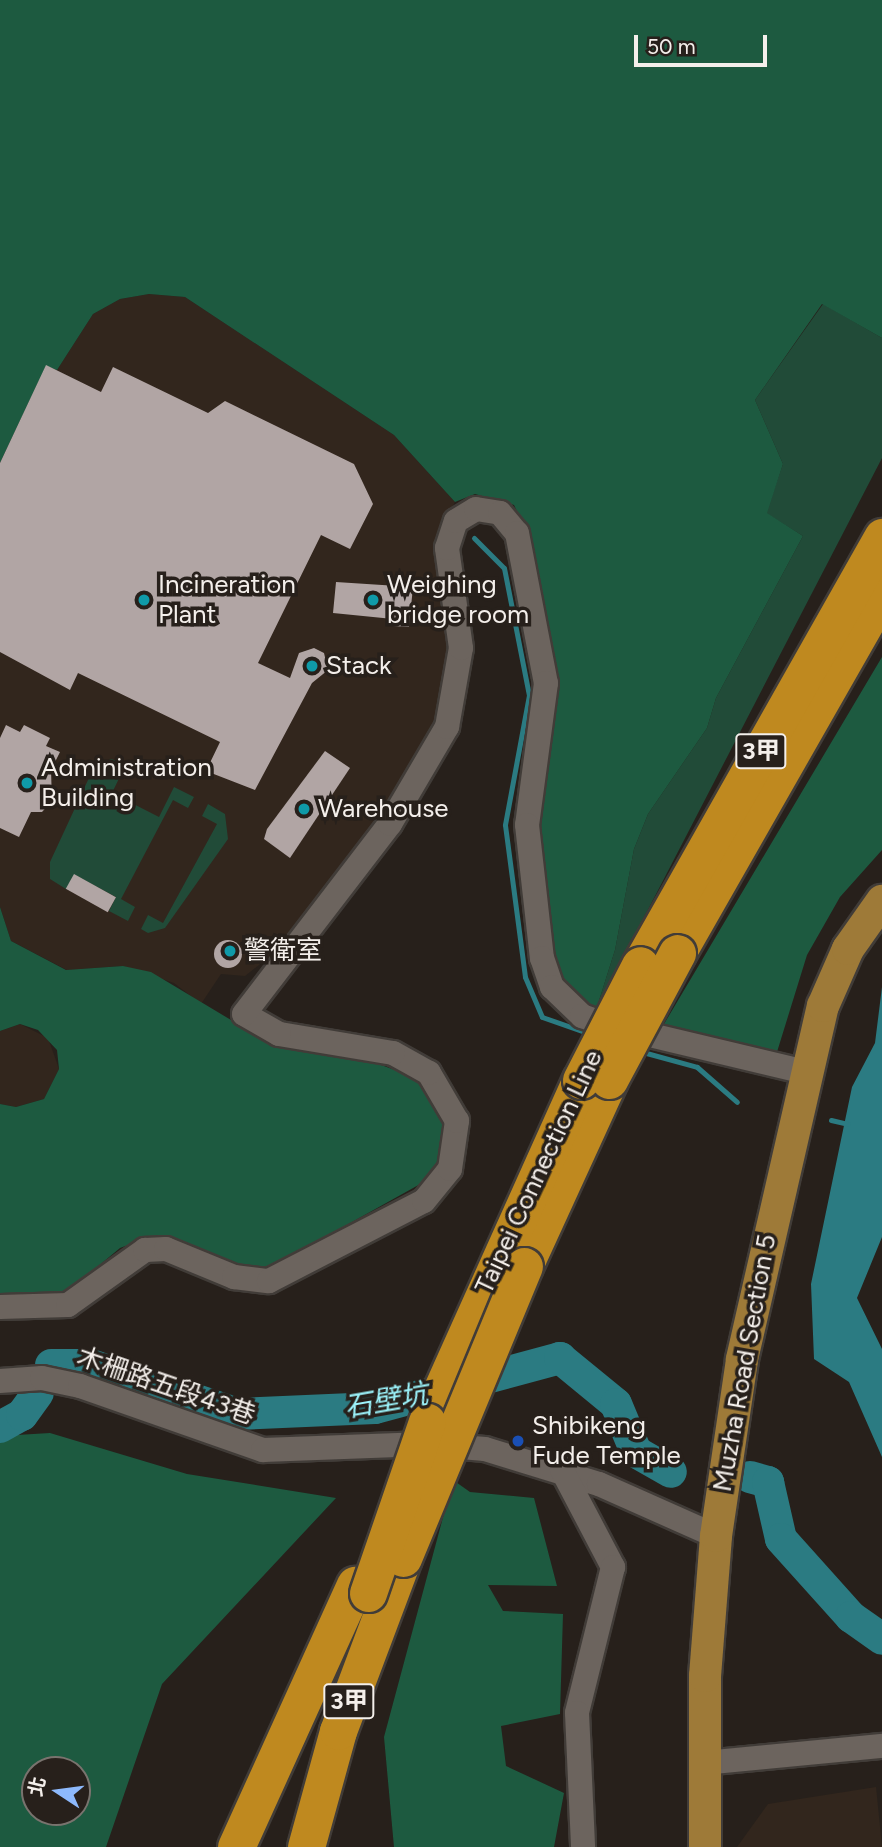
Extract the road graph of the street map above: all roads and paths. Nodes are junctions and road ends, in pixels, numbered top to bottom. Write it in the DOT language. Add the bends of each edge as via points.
graph roads {
  1 [pos="882,537"];
  2 [pos="882,593"];
  3 [pos="882,901"];
  4 [pos="806,1073"];
  5 [pos="595,1080"];
  6 [pos="511,1261"];
  7 [pos="0,1307"];
  8 [pos="0,1381"];
  9 [pos="562,1470"];
  10 [pos="716,1536"];
  11 [pos="370,1593"];
  12 [pos="882,1746"];
  13 [pos="704,1763"];
  14 [pos="236,1847"];
  15 [pos="283,1847"];
  16 [pos="306,1847"];
  17 [pos="329,1847"];
  18 [pos="583,1847"];
  19 [pos="705,1847"];
  1 -- 5 [label="highway, Taipei Connection Line / 3甲, bridge" via="640,965"];
  2 -- 5 [label="highway, Taipei Connection Line / 3甲, bridge" via="677,953"];
  3 -- 4 [label="main road, Muzha Road Section 5" via="838,967"];
  4 -- 7 [label="street" via="604,1024 575,1011 552,987 542,958 527,825 546,683 517,533 500,513 476,509 456,521 447,548 461,648 447,727 390,824 244,1014 279,1034 393,1054 421,1066 440,1084 457,1121 450,1169 424,1201 269,1281 234,1277 166,1249 145,1250 125,1259 68,1305"];
  4 -- 10 [label="main road, Muzha Road Section 5" via="747,1333"];
  5 -- 6 [label="highway, Taipei Connection Line / 3甲"];
  6 -- 11 [label="highway, Taipei Connection Line / 3甲, bridge" via="427,1422"];
  6 -- 11 [label="highway, Taipei Connection Line / 3甲, bridge" via="402,1558"];
  8 -- 9 [label="street, 木柵路五段43巷" via="69,1383 263,1450 454,1446"];
  9 -- 10 [label="street, 木柵路五段43巷"];
  9 -- 18 [label="street" via="613,1567 577,1713"];
  10 -- 13 [label="main road, Muzha Road Section 5"];
  11 -- 14 [label="highway"];
  11 -- 15 [label="highway, Taipei Connection Line / 3甲" via="319,1720"];
  11 -- 16 [label="highway, Taipei Connection Line / 3甲"];
  11 -- 17 [label="highway"];
  12 -- 13 [label="street"];
  13 -- 19 [label="main road, Muzha Road Section 5"];
}
